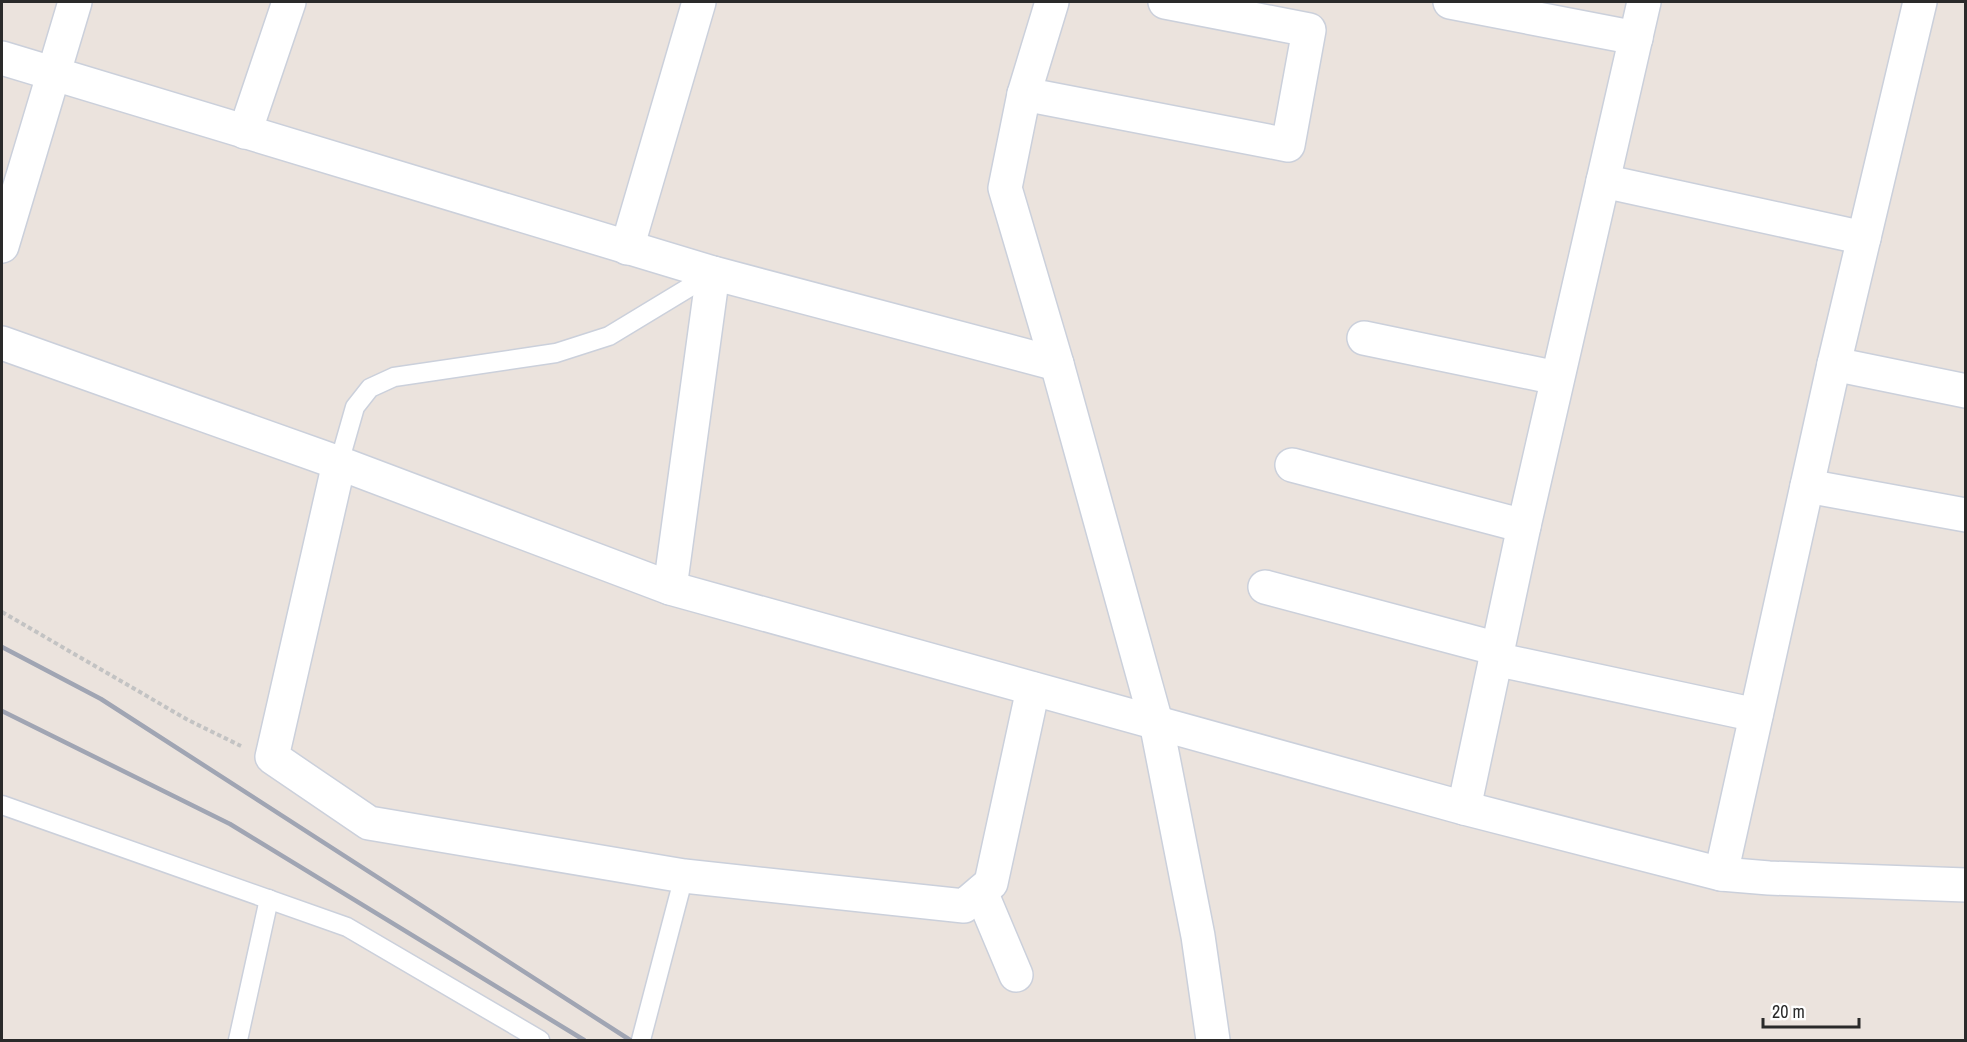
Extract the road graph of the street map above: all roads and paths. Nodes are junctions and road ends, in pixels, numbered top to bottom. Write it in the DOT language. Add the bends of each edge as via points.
graph roads {
  1 [pos="75,2"];
  2 [pos="289,2"];
  3 [pos="699,2"];
  4 [pos="1052,2"];
  5 [pos="1165,2"];
  6 [pos="1450,2"];
  7 [pos="1644,2"];
  8 [pos="1920,2"];
  9 [pos="1636,38"];
  10 [pos="2,58"];
  11 [pos="53,74"];
  12 [pos="1024,94"];
  13 [pos="245,132"];
  14 [pos="1603,181"];
  15 [pos="1864,238"];
  16 [pos="2,246"];
  17 [pos="627,248"];
  18 [pos="712,273"];
  19 [pos="1364,338"];
  20 [pos="2,343"];
  21 [pos="1057,364"];
  22 [pos="1834,364"];
  23 [pos="1557,378"];
  24 [pos="1965,391"];
  25 [pos="339,463"];
  26 [pos="1292,465"];
  27 [pos="1807,486"];
  28 [pos="1965,515"];
  29 [pos="1524,526"];
  30 [pos="1265,587"];
  31 [pos="670,588"];
  32 [pos="2,612"];
  33 [pos="1496,654"];
  34 [pos="1033,689"];
  35 [pos="1756,715"];
  36 [pos="1156,722"];
  37 [pos="272,757"];
  38 [pos="2,805"];
  39 [pos="1464,808"];
  40 [pos="1721,874"];
  41 [pos="684,876"];
  42 [pos="1965,885"];
  43 [pos="981,892"];
  44 [pos="269,899"];
  45 [pos="1016,975"];
  46 [pos="238,1041"];
  47 [pos="540,1041"];
  48 [pos="641,1041"];
  49 [pos="1213,1041"];
  1 -- 11 [label="street"];
  2 -- 13 [label="street"];
  3 -- 17 [label="street"];
  4 -- 12 [label="street"];
  5 -- 12 [label="street" via="1309,30 1288,145"];
  6 -- 9 [label="street"];
  7 -- 9 [label="street"];
  8 -- 15 [label="street"];
  9 -- 14 [label="street"];
  10 -- 11 [label="street"];
  11 -- 13 [label="street"];
  11 -- 16 [label="street"];
  12 -- 21 [label="street" via="1005,188"];
  13 -- 17 [label="street"];
  14 -- 15 [label="street"];
  14 -- 23 [label="street"];
  15 -- 22 [label="street"];
  17 -- 18 [label="street"];
  18 -- 21 [label="street"];
  18 -- 25 [label="lane" via="609,336 556,352 394,377 370,388 355,407"];
  18 -- 31 [label="street"];
  19 -- 23 [label="street"];
  20 -- 25 [label="street"];
  21 -- 36 [label="street"];
  22 -- 24 [label="street"];
  22 -- 27 [label="street"];
  23 -- 29 [label="street"];
  25 -- 31 [label="street"];
  25 -- 37 [label="street"];
  26 -- 29 [label="street"];
  27 -- 28 [label="street"];
  27 -- 35 [label="street"];
  29 -- 33 [label="street"];
  30 -- 33 [label="street"];
  31 -- 34 [label="street"];
  32 -- 37 [label="path" via="188,720"];
  33 -- 35 [label="street"];
  33 -- 39 [label="street"];
  34 -- 36 [label="street"];
  34 -- 43 [label="street" via="991,883"];
  35 -- 40 [label="street"];
  36 -- 39 [label="street"];
  36 -- 49 [label="street" via="1198,936"];
  37 -- 41 [label="street" via="369,823"];
  38 -- 44 [label="lane"];
  39 -- 40 [label="street"];
  40 -- 42 [label="street"];
  41 -- 43 [label="street" via="964,906"];
  41 -- 48 [label="lane"];
  43 -- 45 [label="street"];
  44 -- 46 [label="lane"];
  44 -- 47 [label="lane" via="347,927"];
}
